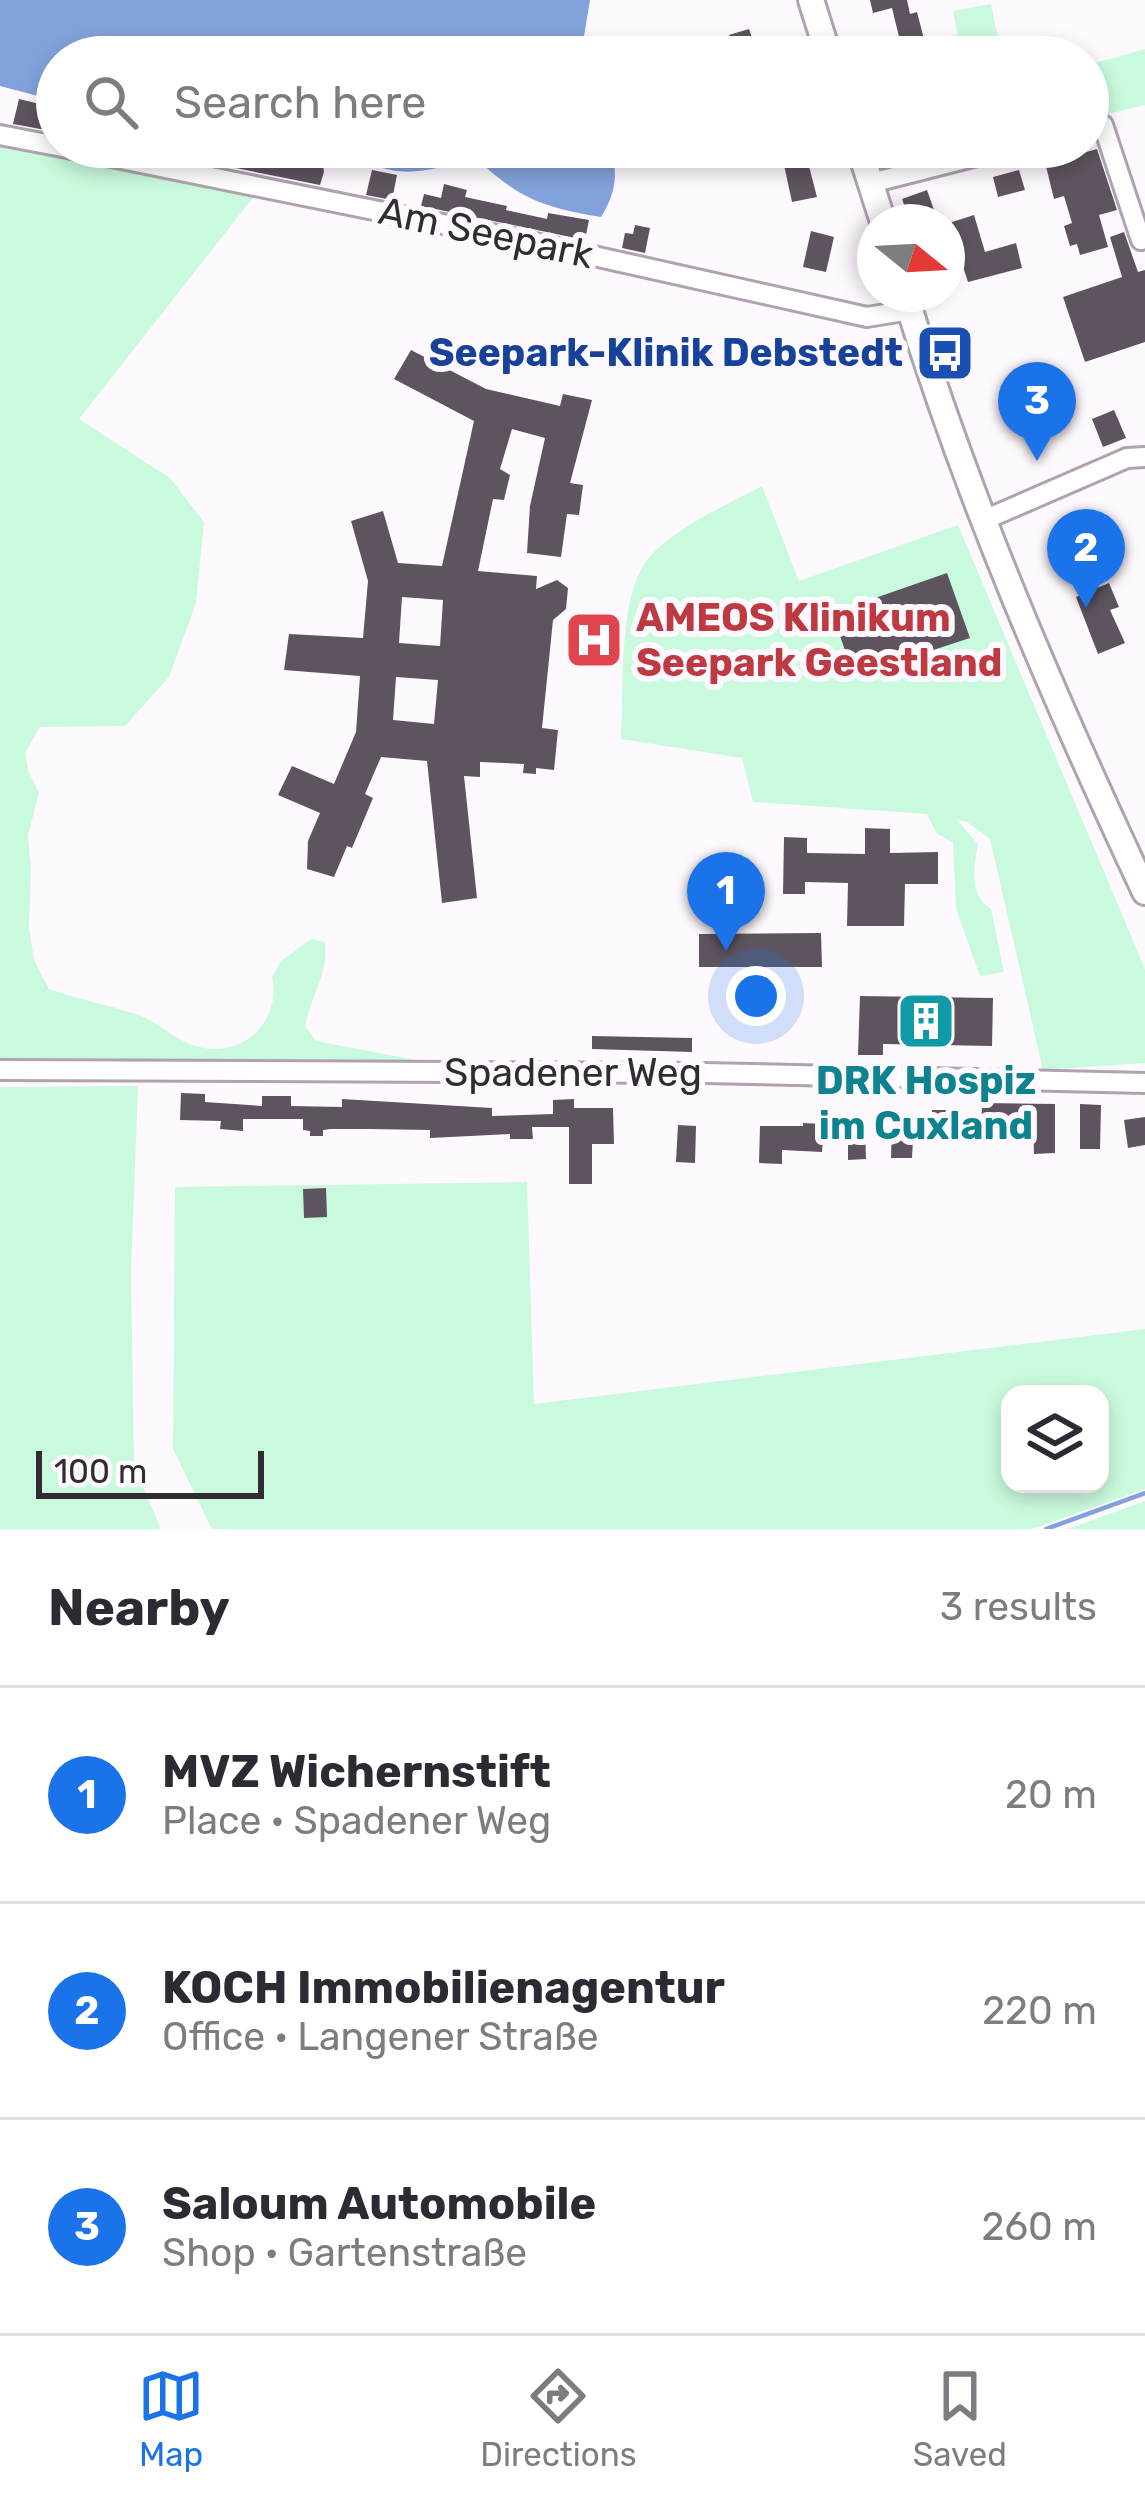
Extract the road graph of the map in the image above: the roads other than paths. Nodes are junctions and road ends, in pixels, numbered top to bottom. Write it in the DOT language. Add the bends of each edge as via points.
graph roads {
  1 [pos="811,0"];
  2 [pos="823,36"];
  3 [pos="0,135"];
  4 [pos="36,142"];
  5 [pos="1109,159"];
  6 [pos="164,168"];
  7 [pos="866,168"];
  8 [pos="930,168"];
  9 [pos="871,183"];
  10 [pos="877,204"];
  11 [pos="1145,239"];
  12 [pos="880,312"];
  13 [pos="910,312"];
  14 [pos="1145,457"];
  15 [pos="984,520"];
  16 [pos="1145,892"];
  17 [pos="0,1070"];
  18 [pos="1145,1083"];
  1 -- 2 [label="main road"];
  3 -- 4 [label="street, Am Seepark"];
  5 -- 11 [label="street"];
  6 -- 12 [label="street, Am Seepark" via="867,317"];
  7 -- 9 [label="main road"];
  8 -- 9 [label="street"];
  9 -- 10 [label="main road"];
  13 -- 15 [label="main road"];
  14 -- 15 [label="street"];
  15 -- 16 [label="main road"];
  17 -- 18 [label="street, Spadener Weg"];
}
